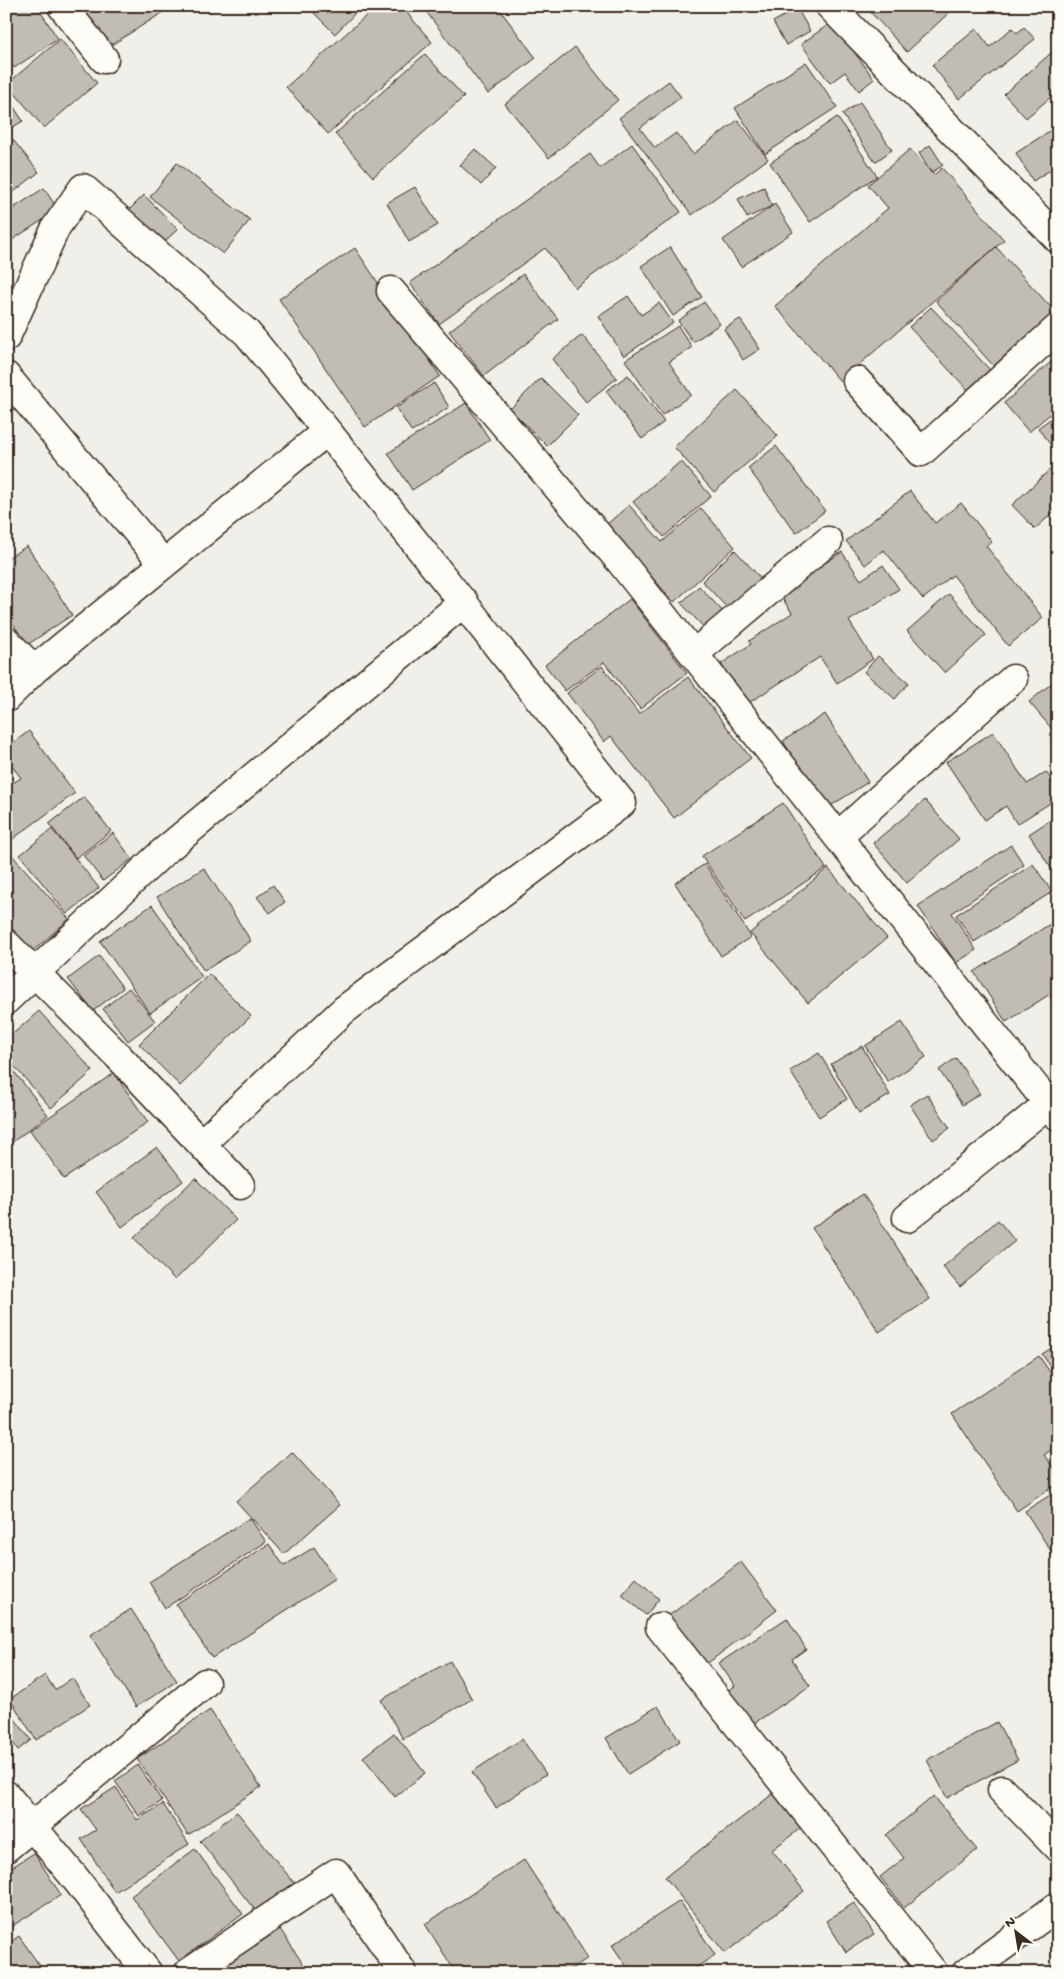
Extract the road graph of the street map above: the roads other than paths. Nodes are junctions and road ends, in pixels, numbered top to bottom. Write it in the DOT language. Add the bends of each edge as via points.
graph roads {
  1 [pos="62,6"];
  2 [pos="830,6"];
  3 [pos="104,59"];
  4 [pos="1058,239"];
  5 [pos="392,291"];
  6 [pos="1058,328"];
  7 [pos="6,338"];
  8 [pos="6,376"];
  9 [pos="858,381"];
  10 [pos="327,431"];
  11 [pos="828,541"];
  12 [pos="164,564"];
  13 [pos="464,602"];
  14 [pos="6,641"];
  15 [pos="694,654"];
  16 [pos="34,670"];
  17 [pos="1014,679"];
  18 [pos="6,698"];
  19 [pos="838,836"];
  20 [pos="6,944"];
  21 [pos="34,973"];
  22 [pos="6,1000"];
  23 [pos="1053,1110"];
  24 [pos="201,1144"];
  25 [pos="240,1185"];
  26 [pos="907,1218"];
  27 [pos="660,1627"];
  28 [pos="205,1683"];
  29 [pos="1002,1790"];
  30 [pos="6,1794"];
  31 [pos="33,1827"];
  32 [pos="6,1848"];
  33 [pos="1058,1848"];
  34 [pos="1058,1906"];
  35 [pos="148,1973"];
  36 [pos="188,1973"];
  37 [pos="402,1973"];
  38 [pos="934,1973"];
  39 [pos="966,1973"];
  1 -- 3 [label="street"];
  2 -- 4 [label="street"];
  5 -- 15 [label="street" via="620,561"];
  6 -- 9 [label="street" via="921,452"];
  7 -- 10 [label="street" via="56,227 83,188 247,333"];
  8 -- 12 [label="street"];
  10 -- 12 [label="street"];
  10 -- 13 [label="street"];
  11 -- 15 [label="street"];
  12 -- 16 [label="street"];
  13 -- 21 [label="street" via="162,853"];
  13 -- 24 [label="street" via="622,803 344,1010"];
  14 -- 16 [label="street"];
  15 -- 19 [label="street"];
  16 -- 18 [label="street"];
  17 -- 19 [label="street"];
  19 -- 23 [label="street"];
  20 -- 21 [label="street"];
  21 -- 22 [label="street"];
  21 -- 24 [label="street"];
  23 -- 26 [label="street"];
  24 -- 25 [label="street"];
  27 -- 38 [label="street"];
  28 -- 31 [label="street"];
  29 -- 33 [label="street"];
  30 -- 31 [label="street"];
  31 -- 32 [label="street"];
  31 -- 35 [label="street"];
  34 -- 39 [label="street"];
  36 -- 37 [label="street" via="336,1873"];
}
